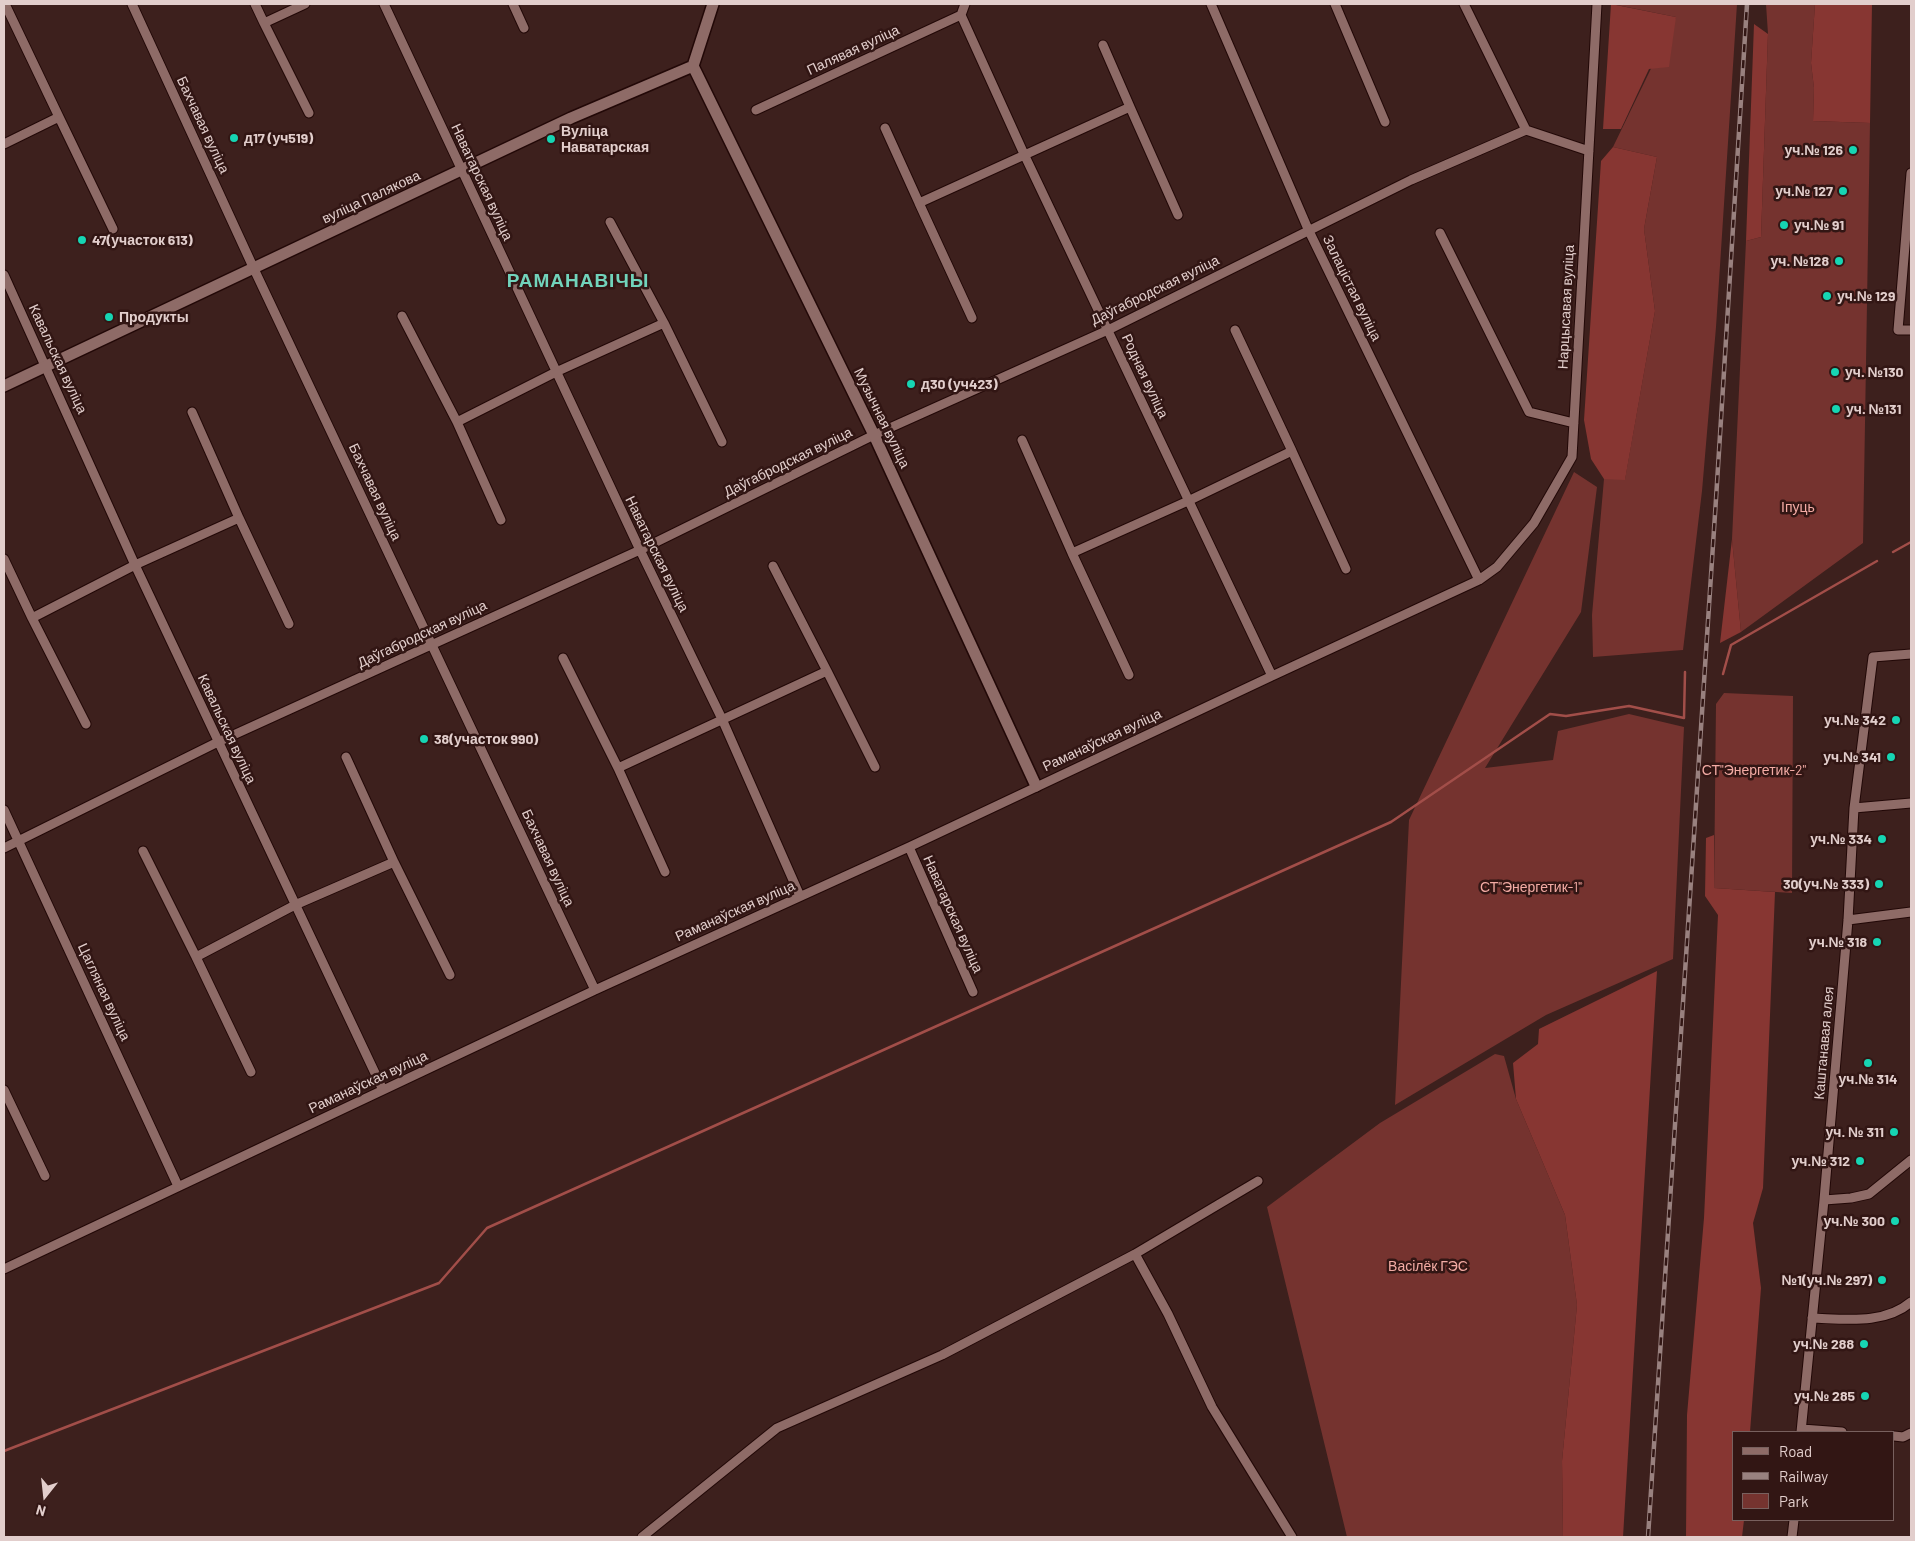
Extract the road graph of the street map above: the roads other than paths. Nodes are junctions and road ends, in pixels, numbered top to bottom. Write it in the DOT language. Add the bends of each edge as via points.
graph roads {
  1 [pos="5,4"];
  2 [pos="132,4"];
  3 [pos="255,4"];
  4 [pos="305,4"];
  5 [pos="384,4"];
  6 [pos="513,4"];
  7 [pos="713,4"];
  8 [pos="965,4"];
  9 [pos="1211,4"];
  10 [pos="1335,4"];
  11 [pos="1464,4"];
  12 [pos="1597,4"];
  13 [pos="961,14"];
  14 [pos="264,23"];
  15 [pos="524,28"];
  16 [pos="1103,45"];
  17 [pos="693,66"];
  18 [pos="1130,108"];
  19 [pos="756,110"];
  20 [pos="309,113"];
  21 [pos="59,117"];
  22 [pos="1385,122"];
  23 [pos="885,128"];
  24 [pos="1526,130"];
  25 [pos="4,144"];
  26 [pos="1589,150"];
  27 [pos="1024,154"];
  28 [pos="461,171"];
  29 [pos="1911,173"];
  30 [pos="919,204"];
  31 [pos="1178,216"];
  32 [pos="610,222"];
  33 [pos="113,229"];
  34 [pos="1308,229"];
  35 [pos="1440,233"];
  36 [pos="254,269"];
  37 [pos="4,275"];
  38 [pos="402,316"];
  39 [pos="972,318"];
  40 [pos="664,323"];
  41 [pos="1108,330"];
  42 [pos="1235,330"];
  43 [pos="1911,330"];
  44 [pos="46,366"];
  45 [pos="556,372"];
  46 [pos="4,386"];
  47 [pos="192,412"];
  48 [pos="457,422"];
  49 [pos="1574,423"];
  50 [pos="874,435"];
  51 [pos="1022,440"];
  52 [pos="722,442"];
  53 [pos="1292,451"];
  54 [pos="1188,501"];
  55 [pos="239,518"];
  56 [pos="501,520"];
  57 [pos="640,550"];
  58 [pos="1072,553"];
  59 [pos="4,559"];
  60 [pos="135,564"];
  61 [pos="773,566"];
  62 [pos="1346,569"];
  63 [pos="1479,580"];
  64 [pos="32,618"];
  65 [pos="289,624"];
  66 [pos="432,645"];
  67 [pos="1911,654"];
  68 [pos="563,658"];
  69 [pos="827,672"];
  70 [pos="1129,675"];
  71 [pos="1272,676"];
  72 [pos="722,720"];
  73 [pos="86,724"];
  74 [pos="218,742"];
  75 [pos="346,757"];
  76 [pos="875,767"];
  77 [pos="618,768"];
  78 [pos="1036,786"];
  79 [pos="1911,803"];
  80 [pos="1854,808"];
  81 [pos="4,810"];
  82 [pos="19,841"];
  83 [pos="909,847"];
  84 [pos="4,848"];
  85 [pos="143,851"];
  86 [pos="394,862"];
  87 [pos="665,872"];
  88 [pos="800,896"];
  89 [pos="295,905"];
  90 [pos="1911,912"];
  91 [pos="1848,920"];
  92 [pos="196,957"];
  93 [pos="450,975"];
  94 [pos="595,990"];
  95 [pos="973,992"];
  96 [pos="251,1072"];
  97 [pos="4,1090"];
  98 [pos="383,1090"];
  99 [pos="1911,1160"];
  100 [pos="45,1176"];
  101 [pos="1258,1181"];
  102 [pos="178,1186"];
  103 [pos="1824,1200"];
  104 [pos="1135,1254"];
  105 [pos="4,1269"];
  106 [pos="1911,1302"];
  107 [pos="1812,1318"];
  108 [pos="1801,1431"];
  109 [pos="1911,1433"];
  110 [pos="1895,1436"];
  111 [pos="1794,1521"];
  112 [pos="642,1537"];
  113 [pos="1292,1537"];
  114 [pos="1792,1537"];
  1 -- 21 [label="street"];
  2 -- 36 [label="street, Бахчавая вуліца"];
  3 -- 14 [label="street"];
  4 -- 14 [label="street"];
  5 -- 28 [label="street, Наватарская вуліца"];
  6 -- 15 [label="street"];
  7 -- 17 [label="street"];
  8 -- 13 [label="street"];
  9 -- 34 [label="street, Залацістая вуліца"];
  10 -- 22 [label="street"];
  11 -- 24 [label="street"];
  12 -- 26 [label="street, Нарцысавая вуліца"];
  13 -- 19 [label="street, Палявая вуліца"];
  13 -- 27 [label="street, Родная вуліца"];
  14 -- 20 [label="street"];
  16 -- 18 [label="street"];
  17 -- 28 [label="street, вуліца Палякова" via="571,118"];
  17 -- 50 [label="street, Музычная вуліца"];
  18 -- 27 [label="street"];
  18 -- 31 [label="street"];
  21 -- 25 [label="street"];
  21 -- 33 [label="street"];
  23 -- 30 [label="street"];
  24 -- 26 [label="street"];
  24 -- 34 [label="street, Даўгабродская вуліца"];
  26 -- 49 [label="street, Нарцысавая вуліца"];
  27 -- 30 [label="street"];
  27 -- 41 [label="street, Родная вуліца"];
  28 -- 36 [label="street, вуліца Палякова"];
  28 -- 45 [label="street, Наватарская вуліца"];
  29 -- 43 [label="street" via="1898,330"];
  30 -- 39 [label="street"];
  32 -- 40 [label="street"];
  34 -- 41 [label="street, Даўгабродская вуліца"];
  34 -- 63 [label="street, Залацістая вуліца"];
  35 -- 49 [label="street" via="1529,412"];
  36 -- 44 [label="street, вуліца Палякова"];
  36 -- 66 [label="street, Бахчавая вуліца"];
  37 -- 44 [label="street, Кавальская вуліца"];
  38 -- 48 [label="street"];
  40 -- 45 [label="street"];
  40 -- 52 [label="street"];
  41 -- 50 [label="street, Даўгабродская вуліца"];
  41 -- 54 [label="street, Родная вуліца"];
  42 -- 53 [label="street"];
  44 -- 46 [label="street, вуліца Палякова"];
  44 -- 60 [label="street, Кавальская вуліца"];
  45 -- 48 [label="street"];
  45 -- 57 [label="street, Наватарская вуліца"];
  47 -- 55 [label="street"];
  48 -- 56 [label="street"];
  49 -- 63 [label="street, Нарцысавая вуліца" via="1572,457 1534,523 1498,567"];
  50 -- 57 [label="street, Даўгабродская вуліца"];
  50 -- 78 [label="street, Музычная вуліца"];
  51 -- 58 [label="street"];
  53 -- 54 [label="street"];
  53 -- 62 [label="street"];
  54 -- 58 [label="street"];
  54 -- 71 [label="street, Родная вуліца"];
  55 -- 60 [label="street"];
  55 -- 65 [label="street"];
  57 -- 66 [label="street, Даўгабродская вуліца"];
  57 -- 72 [label="street, Наватарская вуліца"];
  58 -- 70 [label="street"];
  59 -- 64 [label="street"];
  60 -- 64 [label="street"];
  60 -- 74 [label="street, Кавальская вуліца"];
  61 -- 69 [label="street"];
  63 -- 71 [label="street, Раманаўская вуліца"];
  64 -- 73 [label="street"];
  66 -- 74 [label="street, Даўгабродская вуліца"];
  66 -- 94 [label="street, Бахчавая вуліца"];
  67 -- 80 [label="street, Каштанавая алея" via="1873,657"];
  68 -- 77 [label="street"];
  69 -- 72 [label="street"];
  69 -- 76 [label="street"];
  71 -- 78 [label="street, Раманаўская вуліца"];
  72 -- 77 [label="street"];
  72 -- 88 [label="street, Наватарская вуліца"];
  74 -- 82 [label="street, Даўгабродская вуліца"];
  74 -- 89 [label="street, Кавальская вуліца"];
  75 -- 86 [label="street"];
  77 -- 87 [label="street"];
  78 -- 83 [label="street, Раманаўская вуліца"];
  79 -- 80 [label="street"];
  80 -- 91 [label="street, Каштанавая алея"];
  81 -- 82 [label="street, Цагляная вуліца"];
  82 -- 84 [label="street, Даўгабродская вуліца"];
  82 -- 102 [label="street, Цагляная вуліца"];
  83 -- 88 [label="street, Раманаўская вуліца"];
  83 -- 95 [label="street, Наватарская вуліца"];
  85 -- 92 [label="street"];
  86 -- 89 [label="street"];
  86 -- 93 [label="street"];
  88 -- 94 [label="street, Раманаўская вуліца"];
  89 -- 92 [label="street"];
  89 -- 98 [label="street, Кавальская вуліца"];
  90 -- 91 [label="street"];
  91 -- 103 [label="street, Каштанавая алея"];
  92 -- 96 [label="street"];
  94 -- 98 [label="street, Раманаўская вуліца"];
  97 -- 100 [label="street"];
  98 -- 102 [label="street, Раманаўская вуліца"];
  99 -- 103 [label="street" via="1869,1194"];
  101 -- 104 [label="street"];
  102 -- 105 [label="street, Раманаўская вуліца"];
  103 -- 107 [label="street, Каштанавая алея"];
  104 -- 112 [label="street" via="942,1356 777,1428"];
  104 -- 113 [label="street" via="1168,1314 1212,1407"];
  106 -- 107 [label="street" via="1906,1307 1870,1320"];
  107 -- 108 [label="street, Каштанавая алея"];
  109 -- 110 [label="street"];
  111 -- 114 [label="street"];
}
